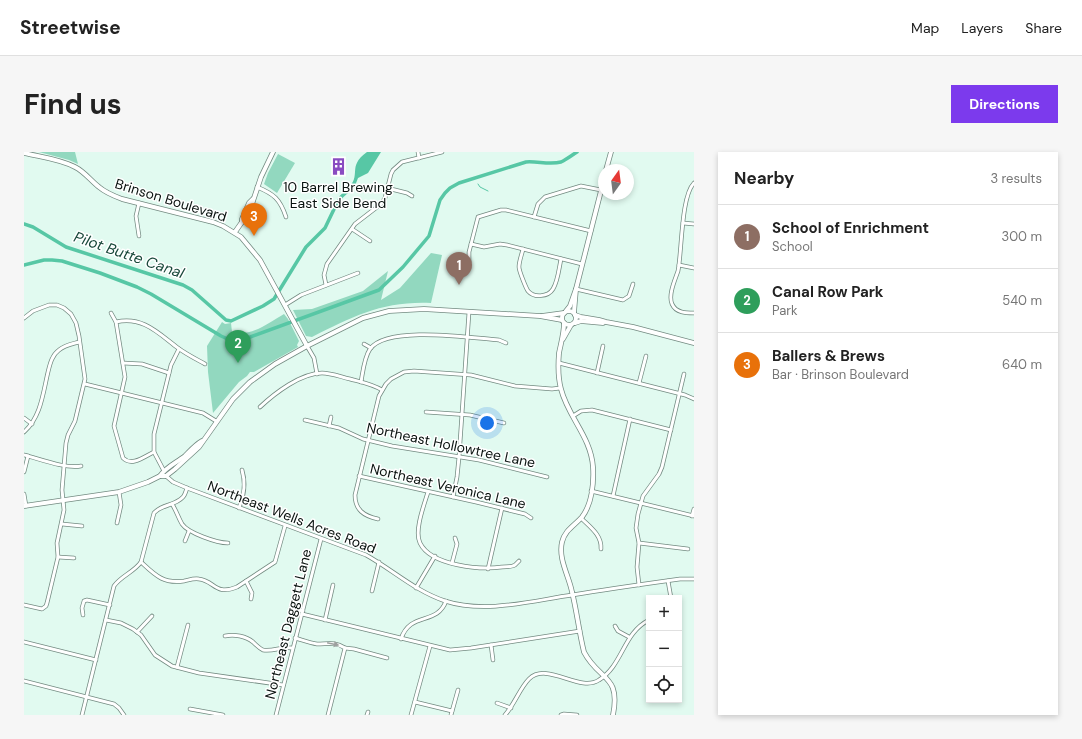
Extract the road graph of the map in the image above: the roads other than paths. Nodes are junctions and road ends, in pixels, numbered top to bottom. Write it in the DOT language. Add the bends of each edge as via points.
graph roads {
  1 [pos="273,152"];
  2 [pos="418,152"];
  3 [pos="442,152"];
  4 [pos="611,152"];
  5 [pos="24,153"];
  6 [pos="419,158"];
  7 [pos="608,164"];
  8 [pos="694,183"];
  9 [pos="257,187"];
  10 [pos="387,188"];
  11 [pos="598,189"];
  12 [pos="412,196"];
  13 [pos="599,200"];
  14 [pos="139,203"];
  15 [pos="368,208"];
  16 [pos="370,213"];
  17 [pos="286,216"];
  18 [pos="534,217"];
  19 [pos="683,223"];
  20 [pos="694,224"];
  21 [pos="352,229"];
  22 [pos="591,231"];
  23 [pos="235,232"];
  24 [pos="139,236"];
  25 [pos="370,241"];
  26 [pos="471,244"];
  27 [pos="523,249"];
  28 [pos="561,259"];
  29 [pos="469,262"];
  30 [pos="582,264"];
  31 [pos="679,265"];
  32 [pos="694,268"];
  33 [pos="358,273"];
  34 [pos="633,284"];
  35 [pos="326,285"];
  36 [pos="576,289"];
  37 [pos="284,303"];
  38 [pos="111,312"];
  39 [pos="469,312"];
  40 [pos="565,312"];
  41 [pos="694,313"];
  42 [pos="575,314"];
  43 [pos="540,316"];
  44 [pos="24,318"];
  45 [pos="116,322"];
  46 [pos="563,322"];
  47 [pos="606,322"];
  48 [pos="573,324"];
  49 [pos="467,338"];
  50 [pos="562,340"];
  51 [pos="79,342"];
  52 [pos="506,343"];
  53 [pos="694,343"];
  54 [pos="364,344"];
  55 [pos="307,346"];
  56 [pos="603,346"];
  57 [pos="370,348"];
  58 [pos="179,349"];
  59 [pos="646,356"];
  60 [pos="123,363"];
  61 [pos="559,363"];
  62 [pos="205,364"];
  63 [pos="597,372"];
  64 [pos="169,373"];
  65 [pos="317,374"];
  66 [pos="465,374"];
  67 [pos="684,374"];
  68 [pos="361,382"];
  69 [pos="639,383"];
  70 [pos="85,384"];
  71 [pos="560,388"];
  72 [pos="382,390"];
  73 [pos="121,393"];
  74 [pos="680,393"];
  75 [pos="694,399"];
  76 [pos="162,403"];
  77 [pos="260,407"];
  78 [pos="426,412"];
  79 [pos="462,414"];
  80 [pos="573,416"];
  81 [pos="331,417"];
  82 [pos="24,418"];
  83 [pos="630,419"];
  84 [pos="305,420"];
  85 [pos="216,421"];
  86 [pos="504,423"];
  87 [pos="32,424"];
  88 [pos="329,426"];
  89 [pos="671,430"];
  90 [pos="24,432"];
  91 [pos="368,440"];
  92 [pos="200,442"];
  93 [pos="154,452"];
  94 [pos="26,455"];
  95 [pos="459,457"];
  96 [pos="64,465"];
  97 [pos="81,466"];
  98 [pos="242,470"];
  99 [pos="164,471"];
  100 [pos="24,472"];
  101 [pos="160,476"];
  102 [pos="166,476"];
  103 [pos="360,476"];
  104 [pos="547,477"];
  105 [pos="187,488"];
  106 [pos="591,491"];
  107 [pos="119,492"];
  108 [pos="428,492"];
  109 [pos="24,494"];
  110 [pos="613,496"];
  111 [pos="453,497"];
  112 [pos="63,501"];
  113 [pos="640,503"];
  114 [pos="172,504"];
  115 [pos="25,506"];
  116 [pos="239,508"];
  117 [pos="502,508"];
  118 [pos="694,509"];
  119 [pos="693,516"];
  120 [pos="531,518"];
  121 [pos="581,518"];
  122 [pos="378,519"];
  123 [pos="117,523"];
  124 [pos="62,524"];
  125 [pos="82,526"];
  126 [pos="285,526"];
  127 [pos="189,531"];
  128 [pos="456,538"];
  129 [pos="321,539"];
  130 [pos="185,541"];
  131 [pos="228,543"];
  132 [pos="639,543"];
  133 [pos="601,549"];
  134 [pos="688,549"];
  135 [pos="435,556"];
  136 [pos="58,557"];
  137 [pos="74,558"];
  138 [pos="519,561"];
  139 [pos="141,562"];
  140 [pos="379,562"];
  141 [pos="452,563"];
  142 [pos="488,569"];
  143 [pos="694,579"];
  144 [pos="668,581"];
  145 [pos="246,582"];
  146 [pos="334,585"];
  147 [pos="639,585"];
  148 [pos="416,588"];
  149 [pos="372,591"];
  150 [pos="573,594"];
  151 [pos="670,595"];
  152 [pos="251,599"];
  153 [pos="446,601"];
  154 [pos="24,605"];
  155 [pos="110,605"];
  156 [pos="291,608"];
  157 [pos="302,613"];
  158 [pos="83,615"];
  159 [pos="152,616"];
  160 [pos="106,620"];
  161 [pos="325,620"];
  162 [pos="646,622"];
  163 [pos="188,625"];
  164 [pos="615,626"];
  165 [pos="580,631"];
  166 [pos="137,632"];
  167 [pos="225,636"];
  168 [pos="629,637"];
  169 [pos="295,638"];
  170 [pos="401,639"];
  171 [pos="24,642"];
  172 [pos="491,645"];
  173 [pos="430,646"];
  174 [pos="292,648"];
  175 [pos="345,648"];
  176 [pos="386,658"];
  177 [pos="96,660"];
  178 [pos="493,660"];
  179 [pos="178,667"];
  180 [pos="605,676"];
  181 [pos="24,680"];
  182 [pos="283,685"];
  183 [pos="458,690"];
  184 [pos="87,696"];
  185 [pos="415,702"];
  186 [pos="497,703"];
  187 [pos="511,708"];
  188 [pos="190,709"];
  189 [pos="451,713"];
  190 [pos="82,715"];
  191 [pos="124,715"];
  192 [pos="223,715"];
  193 [pos="276,715"];
  194 [pos="328,715"];
  195 [pos="412,715"];
  196 [pos="505,715"];
  197 [pos="561,715"];
  198 [pos="577,715"];
  199 [pos="613,715"];
  1 -- 9 [label="street"];
  2 -- 6 [label="street"];
  3 -- 6 [label="street"];
  4 -- 7 [label="street"];
  5 -- 14 [label="street, Brinson Boulevard" via="75,167 105,192"];
  6 -- 10 [label="street" via="402,162 397,166 391,174"];
  8 -- 19 [label="street" via="689,189"];
  9 -- 17 [label="street" via="276,197"];
  9 -- 23 [label="street" via="246,219"];
  10 -- 12 [label="street" via="407,192"];
  10 -- 16 [label="street" via="381,204"];
  11 -- 18 [label="street" via="581,186 548,196 538,204"];
  13 -- 22 [label="street"];
  14 -- 23 [label="street, Brinson Boulevard" via="212,222"];
  14 -- 24 [label="street" via="136,216"];
  15 -- 16 [label="street"];
  16 -- 21 [label="street"];
  18 -- 22 [label="street"];
  18 -- 26 [label="street" via="503,210 478,217"];
  19 -- 20 [label="street"];
  19 -- 31 [label="street"];
  21 -- 25 [label="street"];
  21 -- 35 [label="street" via="328,264 324,275"];
  22 -- 30 [label="street"];
  23 -- 37 [label="street, Brinson Boulevard" via="254,250"];
  26 -- 27 [label="street" via="484,247 503,244"];
  26 -- 29 [label="street"];
  27 -- 28 [label="street"];
  27 -- 28 [label="street" via="519,269 527,289 535,295 552,291"];
  28 -- 30 [label="street"];
  30 -- 36 [label="street"];
  31 -- 32 [label="street"];
  31 -- 41 [label="street" via="672,304 682,312"];
  33 -- 35 [label="street"];
  34 -- 36 [label="street" via="629,296 623,300"];
  35 -- 37 [label="street"];
  36 -- 40 [label="street"];
  36 -- 42 [label="street"];
  37 -- 55 [label="street, Brinson Boulevard"];
  38 -- 45 [label="street"];
  39 -- 43 [label="street"];
  39 -- 49 [label="street"];
  39 -- 55 [label="street" via="424,309 389,311 354,322"];
  40 -- 42 [label="street"];
  40 -- 43 [label="street"];
  40 -- 46 [label="street"];
  42 -- 47 [label="street" via="582,318"];
  42 -- 48 [label="street"];
  43 -- 46 [label="street"];
  44 -- 51 [label="street" via="43,307 57,305 64,308 76,323"];
  45 -- 58 [label="street" via="147,325"];
  45 -- 60 [label="street"];
  46 -- 48 [label="street" via="567,325"];
  46 -- 50 [label="street"];
  47 -- 48 [label="street" via="581,321"];
  47 -- 53 [label="street"];
  48 -- 50 [label="street"];
  49 -- 52 [label="street" via="499,340"];
  49 -- 57 [label="street" via="421,334 399,336 383,339"];
  49 -- 66 [label="street"];
  50 -- 61 [label="street"];
  51 -- 70 [label="street"];
  51 -- 87 [label="street" via="65,346 56,353"];
  54 -- 57 [label="street"];
  55 -- 65 [label="street" via="314,358"];
  55 -- 85 [label="street" via="250,382"];
  56 -- 63 [label="street"];
  57 -- 68 [label="street"];
  58 -- 62 [label="street"];
  58 -- 64 [label="street"];
  59 -- 69 [label="street"];
  60 -- 64 [label="street" via="142,364"];
  60 -- 73 [label="street" via="125,377"];
  61 -- 63 [label="street"];
  61 -- 71 [label="street"];
  63 -- 69 [label="street"];
  64 -- 76 [label="street"];
  65 -- 68 [label="street" via="329,374"];
  65 -- 77 [label="street" via="285,388"];
  66 -- 71 [label="street" via="515,386"];
  66 -- 72 [label="street" via="404,372 391,379"];
  66 -- 79 [label="street"];
  67 -- 74 [label="street"];
  68 -- 72 [label="street"];
  69 -- 74 [label="street"];
  70 -- 73 [label="street"];
  70 -- 96 [label="street" via="75,421 67,439"];
  71 -- 80 [label="street"];
  72 -- 91 [label="street"];
  73 -- 76 [label="street"];
  73 -- 93 [label="street" via="114,426 123,458 127,462 132,462"];
  74 -- 75 [label="street"];
  74 -- 89 [label="street"];
  76 -- 85 [label="street" via="203,413"];
  76 -- 93 [label="street" via="154,434"];
  78 -- 79 [label="street"];
  79 -- 86 [label="street"];
  79 -- 95 [label="street"];
  80 -- 83 [label="street" via="581,411 592,410"];
  80 -- 106 [label="street" via="590,450 593,468"];
  81 -- 88 [label="street"];
  82 -- 87 [label="street"];
  83 -- 89 [label="street"];
  83 -- 110 [label="street"];
  84 -- 88 [label="street, Northeast Hollowtree Lane"];
  85 -- 92 [label="street"];
  87 -- 90 [label="street"];
  88 -- 91 [label="street, Northeast Hollowtree Lane" via="344,429"];
  89 -- 113 [label="street" via="659,474 645,491"];
  91 -- 95 [label="street, Northeast Hollowtree Lane"];
  91 -- 103 [label="street"];
  92 -- 99 [label="street"];
  92 -- 102 [label="street" via="192,454"];
  93 -- 99 [label="street"];
  94 -- 96 [label="street"];
  94 -- 100 [label="street"];
  95 -- 104 [label="street, Northeast Hollowtree Lane"];
  95 -- 111 [label="street"];
  96 -- 97 [label="street"];
  96 -- 112 [label="street"];
  98 -- 116 [label="street" via="244,492"];
  99 -- 101 [label="street"];
  99 -- 102 [label="street"];
  101 -- 102 [label="street"];
  101 -- 107 [label="street"];
  102 -- 105 [label="street, Northeast Wells Acres Road"];
  103 -- 108 [label="street, Northeast Veronica Lane"];
  103 -- 122 [label="street" via="355,495 357,506 364,514"];
  105 -- 114 [label="street" via="183,497"];
  105 -- 116 [label="street, Northeast Wells Acres Road"];
  106 -- 110 [label="street"];
  106 -- 121 [label="street"];
  107 -- 112 [label="street"];
  107 -- 123 [label="street" via="121,505"];
  108 -- 111 [label="street, Northeast Veronica Lane"];
  108 -- 135 [label="street" via="418,537 424,548"];
  109 -- 115 [label="street"];
  110 -- 113 [label="street"];
  111 -- 117 [label="street, Northeast Veronica Lane"];
  112 -- 115 [label="street"];
  112 -- 124 [label="street"];
  113 -- 119 [label="street"];
  113 -- 132 [label="street" via="636,528"];
  114 -- 127 [label="street" via="182,524"];
  114 -- 139 [label="street" via="158,508 154,513"];
  116 -- 126 [label="street, Northeast Wells Acres Road"];
  117 -- 120 [label="street, Northeast Veronica Lane"];
  117 -- 142 [label="street"];
  118 -- 119 [label="street"];
  121 -- 133 [label="street" via="598,536"];
  121 -- 150 [label="street" via="564,536 560,552"];
  124 -- 125 [label="street"];
  124 -- 136 [label="street" via="57,543"];
  126 -- 129 [label="street, Northeast Wells Acres Road"];
  126 -- 145 [label="street" via="275,562"];
  127 -- 130 [label="street"];
  127 -- 131 [label="street"];
  128 -- 141 [label="street"];
  129 -- 140 [label="street, Northeast Wells Acres Road"];
  129 -- 157 [label="street, Northeast Daggett Lane"];
  132 -- 134 [label="street"];
  132 -- 147 [label="street"];
  135 -- 141 [label="street"];
  135 -- 148 [label="street"];
  136 -- 137 [label="street"];
  136 -- 154 [label="street" via="46,606 39,609"];
  138 -- 142 [label="street" via="514,566"];
  139 -- 145 [label="street" via="159,578 168,581 201,579 223,590 230,590"];
  139 -- 155 [label="street" via="114,586"];
  140 -- 148 [label="street, Northeast Wells Acres Road"];
  140 -- 149 [label="street"];
  141 -- 142 [label="street"];
  143 -- 144 [label="street, Northeast Wells Acres Road"];
  144 -- 147 [label="street, Northeast Wells Acres Road"];
  144 -- 151 [label="street"];
  145 -- 152 [label="street" via="252,593"];
  146 -- 161 [label="street"];
  147 -- 150 [label="street, Northeast Wells Acres Road"];
  148 -- 153 [label="street, Northeast Wells Acres Road"];
  150 -- 153 [label="street, Northeast Wells Acres Road" via="500,606 467,605"];
  150 -- 165 [label="street"];
  153 -- 170 [label="street" via="438,614 408,625"];
  155 -- 158 [label="street" via="84,601"];
  155 -- 160 [label="street"];
  156 -- 157 [label="street"];
  157 -- 161 [label="street"];
  157 -- 169 [label="street, Northeast Daggett Lane"];
  159 -- 166 [label="street"];
  160 -- 166 [label="street"];
  160 -- 177 [label="street"];
  161 -- 170 [label="street"];
  162 -- 168 [label="street"];
  163 -- 179 [label="street"];
  164 -- 168 [label="street" via="618,631"];
  165 -- 172 [label="street"];
  165 -- 180 [label="street" via="584,652"];
  166 -- 179 [label="street" via="155,655 166,663"];
  167 -- 174 [label="street" via="247,639 263,650"];
  168 -- 180 [label="street" via="613,668"];
  169 -- 174 [label="street, Northeast Daggett Lane"];
  169 -- 175 [label="street, one-way" via="315,644 328,642"];
  170 -- 173 [label="street"];
  171 -- 177 [label="street"];
  172 -- 173 [label="street" via="457,650"];
  172 -- 178 [label="street"];
  173 -- 185 [label="street"];
  174 -- 182 [label="street, Northeast Daggett Lane"];
  175 -- 176 [label="street"];
  175 -- 194 [label="street"];
  177 -- 184 [label="street"];
  179 -- 182 [label="street" via="199,673"];
  180 -- 187 [label="street" via="590,684 554,675 537,675 529,679"];
  180 -- 199 [label="street" via="615,692"];
  181 -- 184 [label="street"];
  182 -- 193 [label="street, Northeast Daggett Lane"];
  183 -- 189 [label="street"];
  184 -- 190 [label="street"];
  184 -- 191 [label="street" via="114,704"];
  185 -- 189 [label="street"];
  185 -- 195 [label="street"];
  186 -- 187 [label="street"];
  187 -- 196 [label="street"];
  188 -- 192 [label="street"];
  197 -- 198 [label="street"];
}
